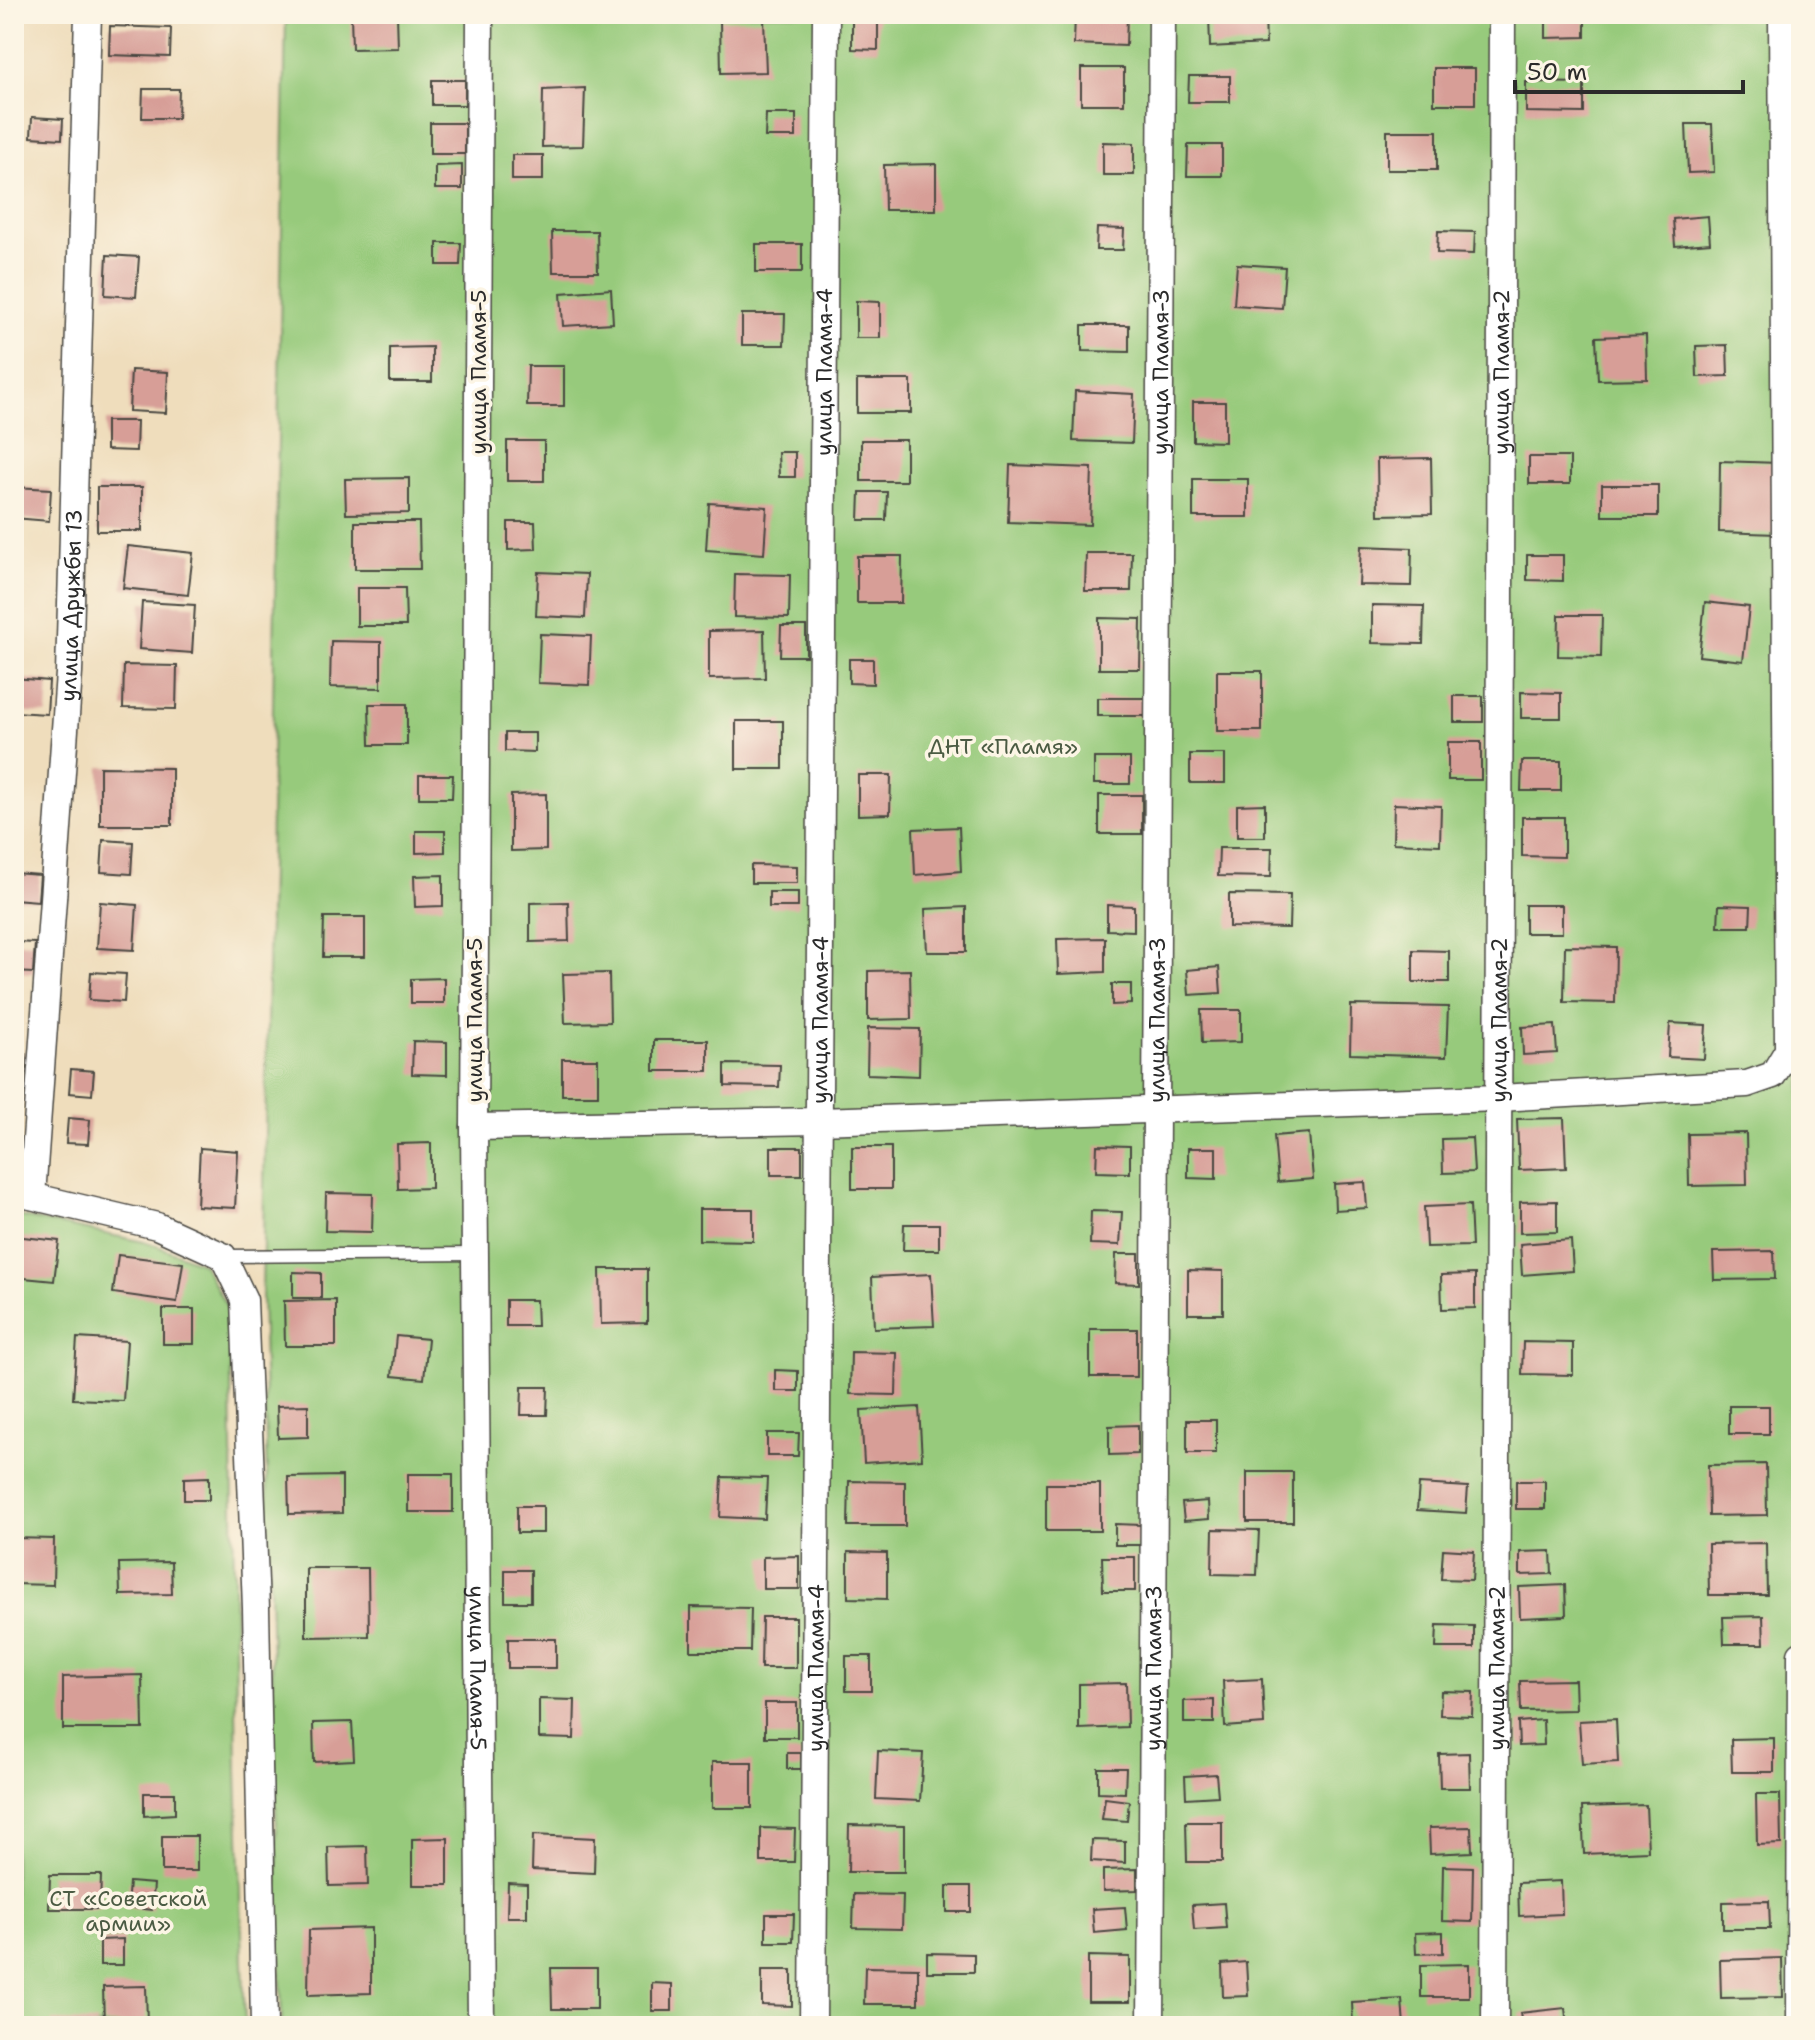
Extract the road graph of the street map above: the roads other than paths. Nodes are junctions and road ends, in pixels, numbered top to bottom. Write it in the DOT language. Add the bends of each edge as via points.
graph roads {
  1 [pos="88,14"];
  2 [pos="480,14"];
  3 [pos="826,14"];
  4 [pos="1162,14"];
  5 [pos="1502,14"];
  6 [pos="1782,14"];
  7 [pos="1499,1098"];
  8 [pos="1155,1109"];
  9 [pos="819,1121"];
  10 [pos="474,1127"];
  11 [pos="23,1194"];
  12 [pos="476,1254"];
  13 [pos="223,1256"];
  14 [pos="1801,1655"];
  15 [pos="264,2026"];
  16 [pos="481,2026"];
  17 [pos="813,2026"];
  18 [pos="1151,2026"];
  19 [pos="1495,2026"];
  20 [pos="1800,2026"];
  1 -- 11 [label="street, улица Дружбы 13" via="69,673"];
  2 -- 10 [label="street, улица Пламя-5"];
  3 -- 9 [label="street, улица Пламя-4"];
  4 -- 8 [label="street, улица Пламя-3"];
  5 -- 7 [label="street, улица Пламя-2"];
  6 -- 7 [label="street" via="1788,1050 1773,1075 1747,1084"];
  7 -- 8 [label="street"];
  7 -- 19 [label="street, улица Пламя-2"];
  8 -- 9 [label="street"];
  8 -- 18 [label="street, улица Пламя-3"];
  9 -- 10 [label="street"];
  9 -- 17 [label="street, улица Пламя-4"];
  10 -- 12 [label="street, улица Пламя-5"];
  11 -- 13 [label="street" via="157,1226"];
  12 -- 13 [label="lane"];
  12 -- 16 [label="street, улица Пламя-5"];
  13 -- 15 [label="street" via="244,1300"];
  14 -- 20 [label="street"];
}
